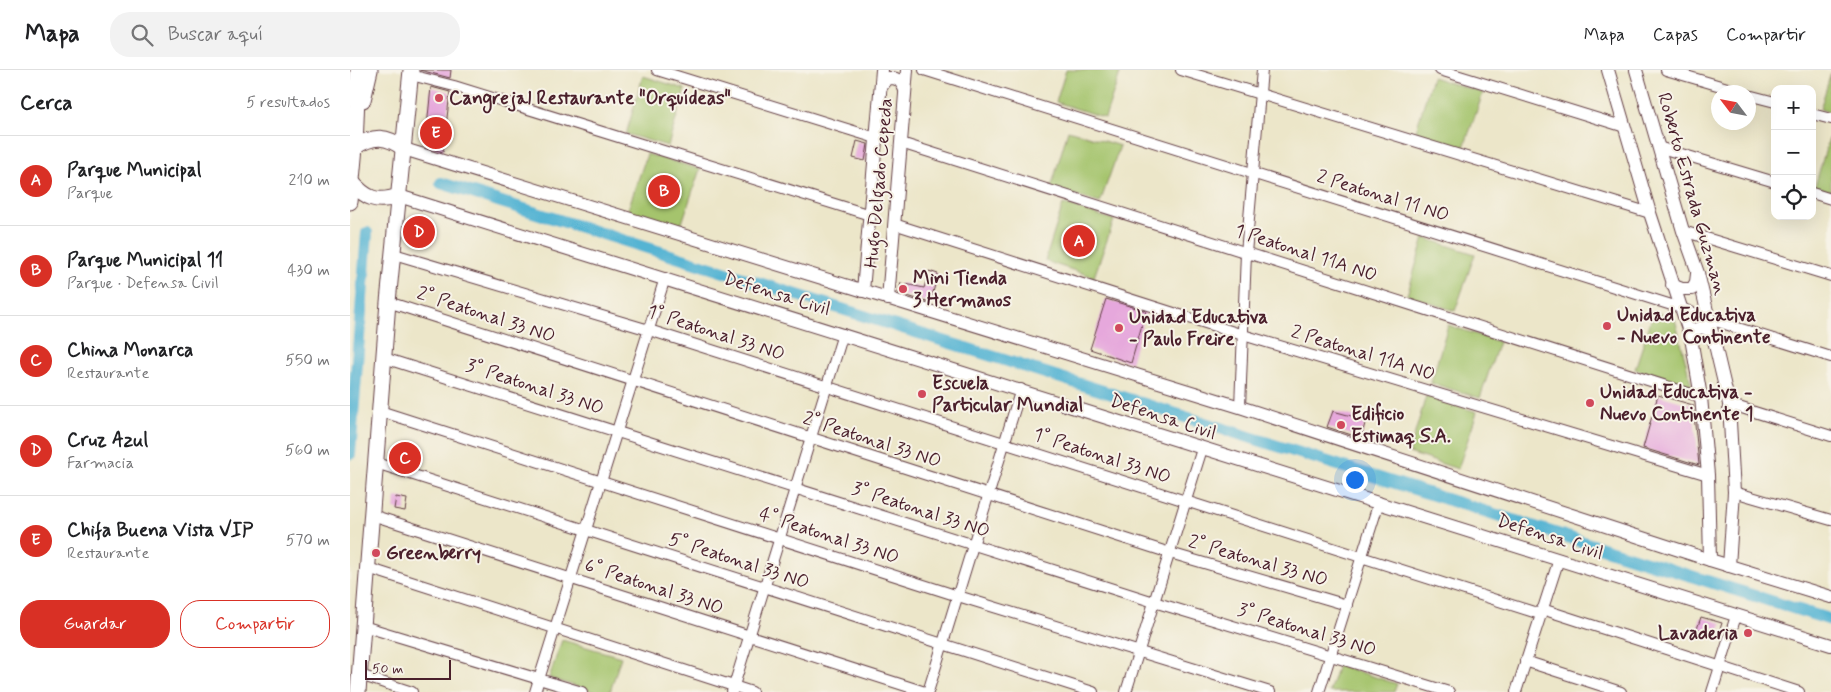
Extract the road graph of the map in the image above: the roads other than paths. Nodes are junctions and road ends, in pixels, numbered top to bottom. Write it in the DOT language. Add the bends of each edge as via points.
graph roads {
  1 [pos="358,70"];
  2 [pos="370,70"];
  3 [pos="657,70"];
  4 [pos="882,70"];
  5 [pos="907,70"];
  6 [pos="924,70"];
  7 [pos="1181,70"];
  8 [pos="1262,70"];
  9 [pos="1440,70"];
  10 [pos="1608,70"];
  11 [pos="1636,70"];
  12 [pos="1666,70"];
  13 [pos="411,72"];
  14 [pos="1717,85"];
  15 [pos="881,86"];
  16 [pos="905,90"];
  17 [pos="1261,94"];
  18 [pos="1756,97"];
  19 [pos="1771,101"];
  20 [pos="1816,115"];
  21 [pos="1831,119"];
  22 [pos="1625,127"];
  23 [pos="356,128"];
  24 [pos="876,138"];
  25 [pos="901,143"];
  26 [pos="353,146"];
  27 [pos="1658,147"];
  28 [pos="403,154"];
  29 [pos="1254,174"];
  30 [pos="1771,181"];
  31 [pos="354,191"];
  32 [pos="1816,194"];
  33 [pos="395,195"];
  34 [pos="1831,199"];
  35 [pos="1650,213"];
  36 [pos="870,215"];
  37 [pos="894,224"];
  38 [pos="1683,232"];
  39 [pos="1246,252"];
  40 [pos="394,254"];
  41 [pos="1698,274"];
  42 [pos="1831,276"];
  43 [pos="665,278"];
  44 [pos="1672,285"];
  45 [pos="863,291"];
  46 [pos="888,299"];
  47 [pos="388,302"];
  48 [pos="1681,308"];
  49 [pos="1708,319"];
  50 [pos="649,330"];
  51 [pos="1712,332"];
  52 [pos="843,334"];
  53 [pos="1243,335"];
  54 [pos="1691,338"];
  55 [pos="1831,357"];
  56 [pos="384,358"];
  57 [pos="633,381"];
  58 [pos="827,387"];
  59 [pos="1021,389"];
  60 [pos="1702,397"];
  61 [pos="1729,404"];
  62 [pos="1240,407"];
  63 [pos="380,411"];
  64 [pos="617,432"];
  65 [pos="1831,436"];
  66 [pos="810,438"];
  67 [pos="1005,444"];
  68 [pos="1202,449"];
  69 [pos="376,462"];
  70 [pos="1708,474"];
  71 [pos="601,482"];
  72 [pos="795,488"];
  73 [pos="1734,492"];
  74 [pos="989,496"];
  75 [pos="1186,502"];
  76 [pos="1379,502"];
  77 [pos="372,515"];
  78 [pos="1831,520"];
  79 [pos="586,530"];
  80 [pos="779,539"];
  81 [pos="973,545"];
  82 [pos="1170,553"];
  83 [pos="1362,556"];
  84 [pos="1559,559"];
  85 [pos="1710,560"];
  86 [pos="1729,566"];
  87 [pos="368,568"];
  88 [pos="571,579"];
  89 [pos="764,587"];
  90 [pos="958,596"];
  91 [pos="1831,597"];
  92 [pos="1154,602"];
  93 [pos="1347,605"];
  94 [pos="1541,612"];
  95 [pos="1736,616"];
  96 [pos="363,626"];
  97 [pos="555,628"];
  98 [pos="749,636"];
  99 [pos="941,644"];
  100 [pos="1831,645"];
  101 [pos="1138,653"];
  102 [pos="1330,655"];
  103 [pos="1525,661"];
  104 [pos="1721,666"];
  105 [pos="360,675"];
  106 [pos="539,679"];
  107 [pos="733,689"];
  108 [pos="358,692"];
  109 [pos="412,692"];
  110 [pos="535,692"];
  111 [pos="582,692"];
  112 [pos="752,692"];
  113 [pos="926,692"];
  114 [pos="1093,692"];
  115 [pos="1126,692"];
  116 [pos="1270,692"];
  117 [pos="1320,692"];
  118 [pos="1449,692"];
  119 [pos="1516,692"];
  120 [pos="1621,692"];
  121 [pos="1712,692"];
  122 [pos="1799,692"];
  1 -- 23 [label="main road"];
  2 -- 23 [label="main road"];
  3 -- 24 [label="street"];
  4 -- 15 [label="street, Hugo Delgado Cepeda"];
  5 -- 16 [label="street, Hugo Delgado Cepeda"];
  6 -- 29 [label="street, 2 Peatonal 11 NO"];
  7 -- 17 [label="street"];
  8 -- 17 [label="street"];
  9 -- 22 [label="street"];
  10 -- 22 [label="street"];
  11 -- 27 [label="street, Roberto Estrada Guzman"];
  12 -- 14 [label="street"];
  13 -- 28 [label="main road"];
  13 -- 36 [label="street"];
  15 -- 16 [label="street" via="888,78 893,78 902,82"];
  15 -- 24 [label="street, Hugo Delgado Cepeda"];
  16 -- 25 [label="street, Hugo Delgado Cepeda"];
  17 -- 29 [label="street"];
  17 -- 35 [label="street"];
  18 -- 19 [label="street"];
  20 -- 21 [label="street"];
  22 -- 35 [label="street"];
  23 -- 26 [label="main road"];
  24 -- 36 [label="street, Hugo Delgado Cepeda"];
  25 -- 37 [label="street, Hugo Delgado Cepeda"];
  25 -- 39 [label="street, 1 Peatonal 11A NO"];
  26 -- 28 [label="main road" via="366,139 382,137 397,143"];
  26 -- 31 [label="main road"];
  27 -- 30 [label="street"];
  27 -- 38 [label="street, Roberto Estrada Guzman"];
  28 -- 33 [label="main road"];
  28 -- 45 [label="street, Defensa Civil"];
  29 -- 39 [label="street"];
  29 -- 48 [label="street, 2 Peatonal 11 NO"];
  31 -- 33 [label="main road" via="369,198"];
  32 -- 34 [label="street"];
  33 -- 40 [label="main road"];
  33 -- 43 [label="street, Defensa Civil"];
  35 -- 44 [label="street"];
  36 -- 45 [label="street, Hugo Delgado Cepeda"];
  37 -- 46 [label="street, Hugo Delgado Cepeda"];
  37 -- 53 [label="street, 2 Peatonal 11A NO"];
  38 -- 41 [label="street, Roberto Estrada Guzman"];
  38 -- 42 [label="street"];
  39 -- 53 [label="street"];
  39 -- 60 [label="street, 1 Peatonal 11A NO"];
  40 -- 47 [label="main road"];
  40 -- 50 [label="street, 1° Peatonal 33 NO"];
  41 -- 44 [label="street" via="1692,289"];
  41 -- 49 [label="street, Roberto Estrada Guzman"];
  43 -- 50 [label="street"];
  43 -- 52 [label="street, Defensa Civil"];
  44 -- 48 [label="street"];
  45 -- 46 [label="street, Defensa Civil"];
  46 -- 62 [label="street, Defensa Civil"];
  47 -- 56 [label="main road"];
  47 -- 57 [label="street, 2° Peatonal 33 NO"];
  48 -- 49 [label="street, 2 Peatonal 11 NO"];
  48 -- 54 [label="street"];
  49 -- 51 [label="street, Roberto Estrada Guzman"];
  49 -- 55 [label="street, 2 Peatonal 11 NO"];
  50 -- 57 [label="street"];
  50 -- 58 [label="street, 1° Peatonal 33 NO"];
  51 -- 54 [label="street" via="1699,327 1693,330"];
  51 -- 61 [label="street, Roberto Estrada Guzman"];
  52 -- 58 [label="street"];
  52 -- 59 [label="street, Defensa Civil"];
  53 -- 62 [label="street"];
  53 -- 70 [label="street, 2 Peatonal 11A NO"];
  54 -- 60 [label="street"];
  56 -- 63 [label="main road"];
  56 -- 64 [label="street, 3° Peatonal 33 NO"];
  57 -- 64 [label="street"];
  57 -- 66 [label="street, 2° Peatonal 33 NO"];
  58 -- 66 [label="street"];
  58 -- 67 [label="street, 1° Peatonal 33 NO"];
  59 -- 67 [label="street"];
  59 -- 68 [label="street, Defensa Civil"];
  60 -- 70 [label="street"];
  61 -- 65 [label="street"];
  61 -- 73 [label="street, Roberto Estrada Guzman"];
  62 -- 85 [label="street, Defensa Civil"];
  63 -- 69 [label="main road"];
  63 -- 71 [label="street, 4° Peatonal 33 NO"];
  64 -- 71 [label="street"];
  64 -- 72 [label="street, 3° Peatonal 33 NO"];
  66 -- 72 [label="street"];
  66 -- 74 [label="street, 2° Peatonal 33 NO"];
  67 -- 74 [label="street"];
  67 -- 75 [label="street, 1° Peatonal 33 NO"];
  68 -- 75 [label="street"];
  68 -- 76 [label="street, Defensa Civil"];
  69 -- 77 [label="main road"];
  69 -- 79 [label="street, 5° Peatonal 33 NO"];
  70 -- 85 [label="street"];
  71 -- 79 [label="street"];
  71 -- 80 [label="street, 4° Peatonal 33 NO"];
  72 -- 80 [label="street"];
  72 -- 81 [label="street, 3° Peatonal 33 NO"];
  73 -- 78 [label="street"];
  73 -- 86 [label="street, Roberto Estrada Guzman"];
  74 -- 81 [label="street"];
  74 -- 82 [label="street, 2° Peatonal 33 NO"];
  75 -- 82 [label="street"];
  75 -- 83 [label="street, 1° Peatonal 33 NO"];
  76 -- 83 [label="street"];
  76 -- 84 [label="street, Defensa Civil"];
  77 -- 87 [label="main road"];
  77 -- 88 [label="street, 6° Peatonal 33 NO"];
  79 -- 88 [label="street"];
  79 -- 89 [label="street, 5° Peatonal 33 NO"];
  80 -- 89 [label="street"];
  80 -- 90 [label="street, 4° Peatonal 33 NO"];
  81 -- 90 [label="street"];
  81 -- 92 [label="street, 3° Peatonal 33 NO"];
  82 -- 92 [label="street"];
  82 -- 93 [label="street, 2° Peatonal 33 NO"];
  83 -- 93 [label="street"];
  83 -- 94 [label="street, 1° Peatonal 33 NO"];
  84 -- 94 [label="street"];
  84 -- 95 [label="street, Defensa Civil"];
  85 -- 86 [label="street, Defensa Civil"];
  86 -- 91 [label="street, Defensa Civil"];
  87 -- 96 [label="main road"];
  87 -- 97 [label="street"];
  88 -- 97 [label="street"];
  88 -- 98 [label="street, 6° Peatonal 33 NO"];
  89 -- 98 [label="street"];
  89 -- 99 [label="street, 5° Peatonal 33 NO"];
  90 -- 99 [label="street"];
  90 -- 101 [label="street, 4° Peatonal 33 NO"];
  92 -- 101 [label="street"];
  92 -- 102 [label="street, 3° Peatonal 33 NO"];
  93 -- 102 [label="street"];
  94 -- 103 [label="street"];
  94 -- 104 [label="street, 1° Peatonal 33 NO"];
  95 -- 100 [label="street, Defensa Civil"];
  95 -- 104 [label="street"];
  96 -- 105 [label="main road"];
  96 -- 106 [label="street"];
  97 -- 106 [label="street"];
  97 -- 107 [label="street"];
  98 -- 107 [label="street"];
  98 -- 113 [label="street, 6° Peatonal 33 NO"];
  99 -- 113 [label="street"];
  99 -- 114 [label="street, 5° Peatonal 33 NO"];
  101 -- 115 [label="street"];
  101 -- 116 [label="street, 4° Peatonal 33 NO"];
  102 -- 117 [label="street"];
  102 -- 118 [label="street, 3° Peatonal 33 NO"];
  103 -- 119 [label="street"];
  103 -- 120 [label="street"];
  104 -- 121 [label="street"];
  104 -- 122 [label="street, 1° Peatonal 33 NO"];
  105 -- 108 [label="main road"];
  105 -- 109 [label="street"];
  106 -- 110 [label="street"];
  106 -- 111 [label="street"];
  107 -- 112 [label="street"];
}
